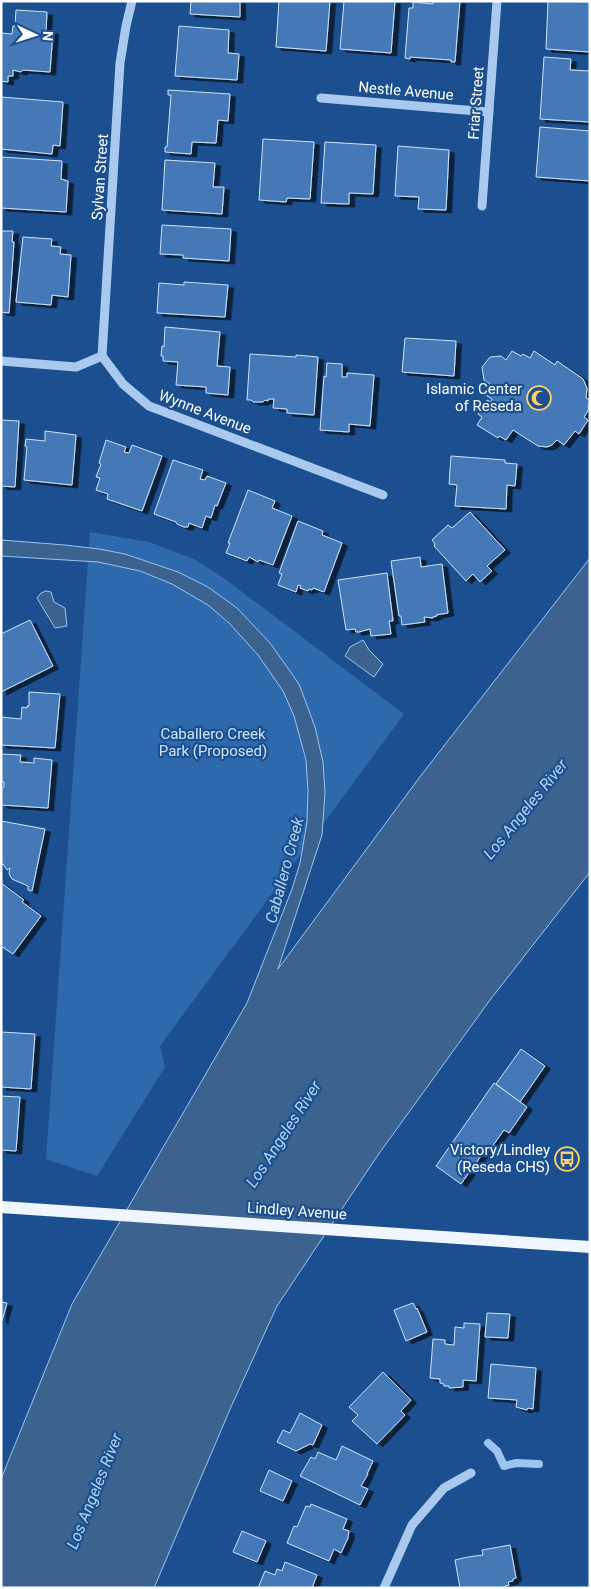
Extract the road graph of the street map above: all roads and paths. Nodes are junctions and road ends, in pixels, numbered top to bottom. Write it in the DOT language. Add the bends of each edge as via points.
graph roads {
  1 [pos="132,1"];
  2 [pos="497,1"];
  3 [pos="321,98"];
  4 [pos="489,112"];
  5 [pos="482,206"];
  6 [pos="102,356"];
  7 [pos="1,361"];
  8 [pos="382,495"];
  9 [pos="1,1207"];
  10 [pos="590,1247"];
  11 [pos="471,1472"];
  12 [pos="384,1588"];
  1 -- 6 [label="street, Sylvan Street" via="120,63"];
  2 -- 4 [label="street, Friar Street"];
  3 -- 4 [label="street, Nestle Avenue"];
  4 -- 5 [label="street, Friar Street"];
  6 -- 7 [label="street" via="76,366"];
  6 -- 8 [label="street, Wynne Avenue" via="123,384 149,406"];
  9 -- 10 [label="main road, Lindley Avenue"];
  11 -- 12 [label="street" via="444,1488 412,1525"];
}
